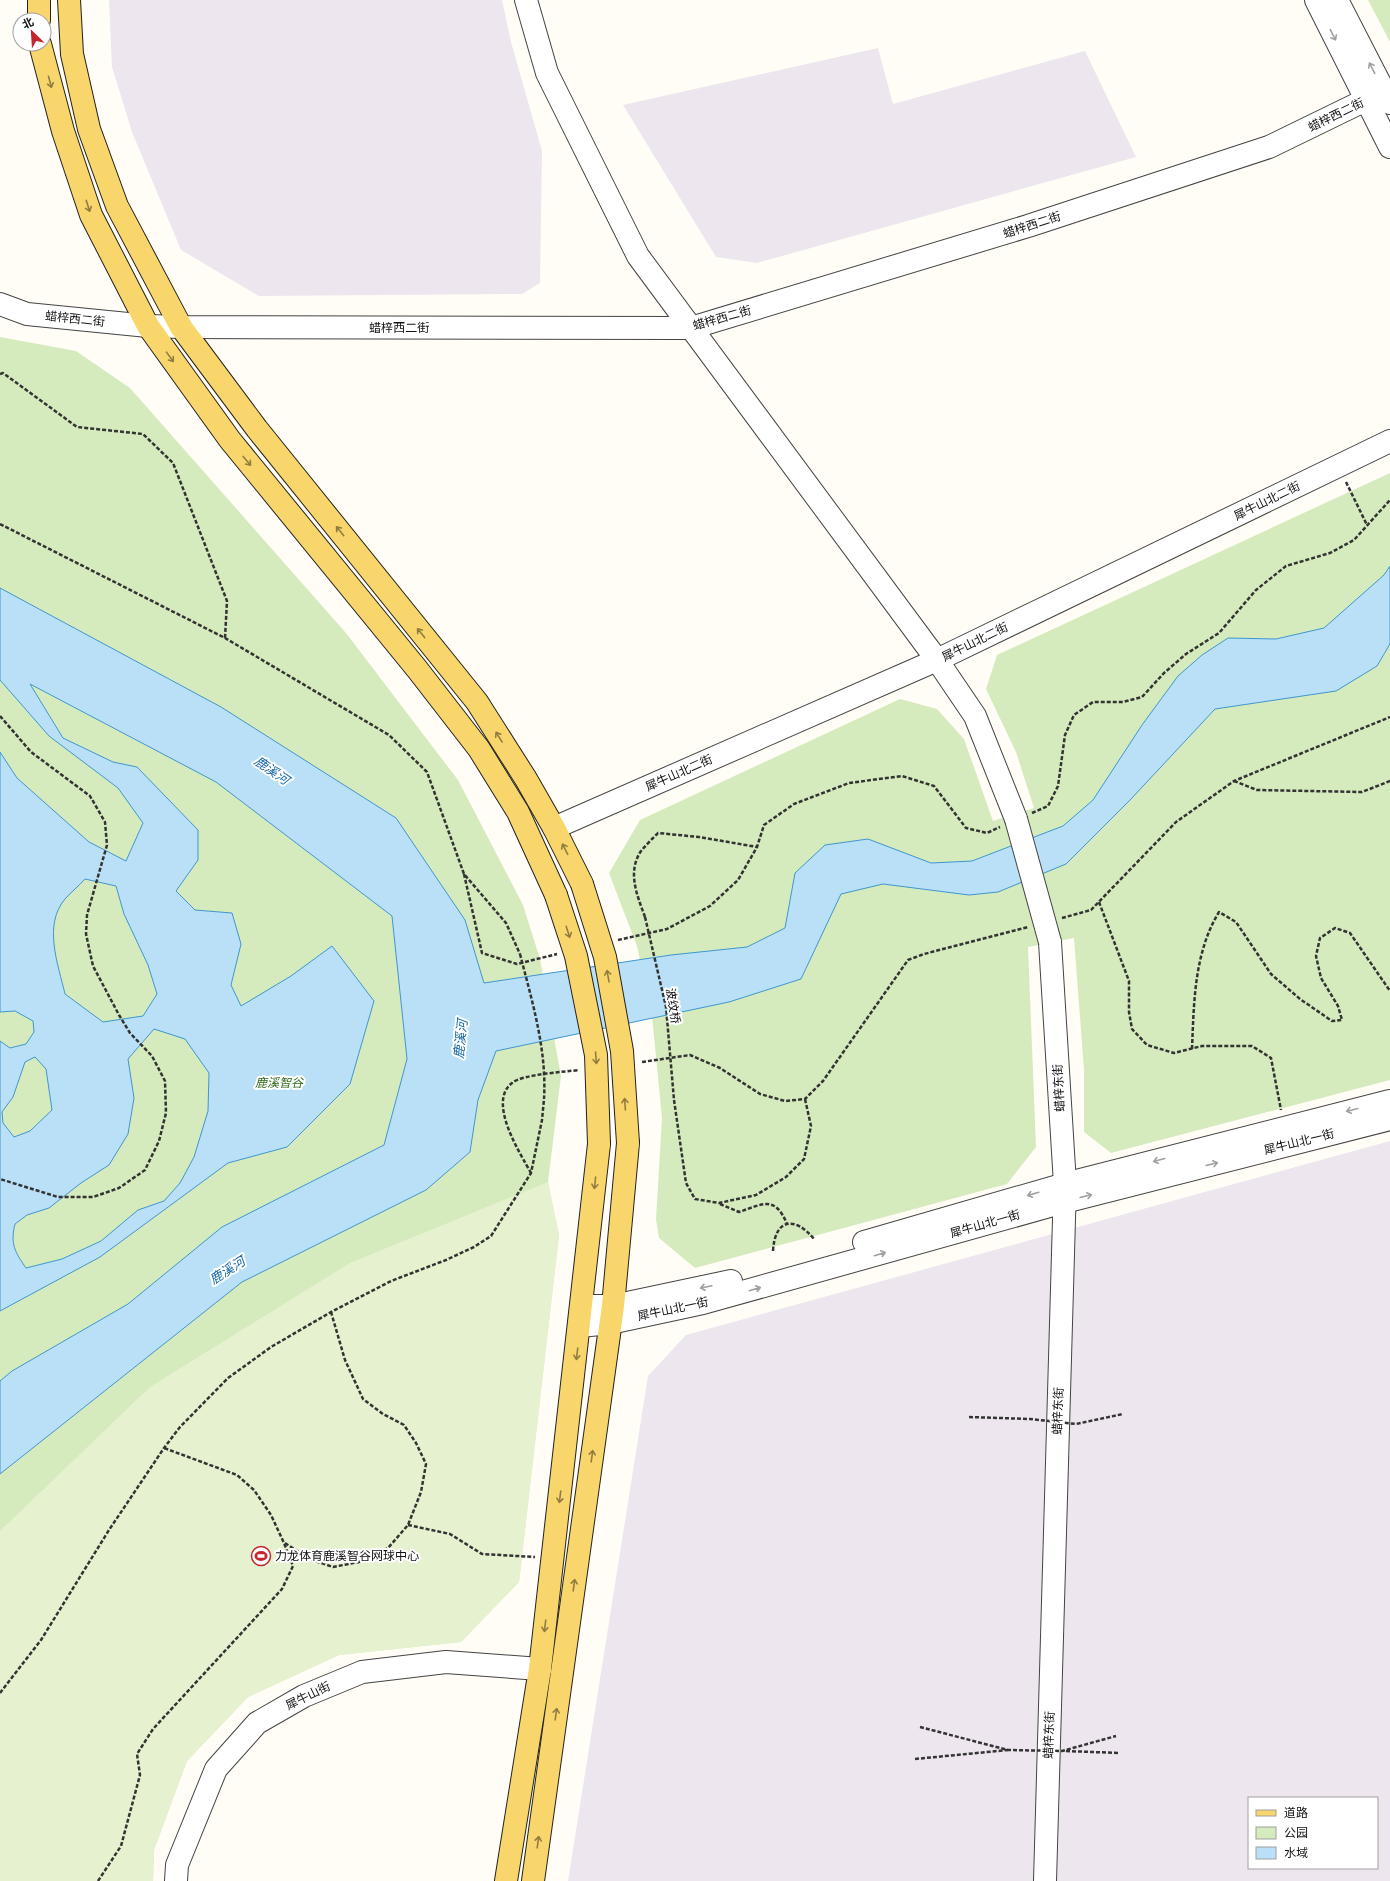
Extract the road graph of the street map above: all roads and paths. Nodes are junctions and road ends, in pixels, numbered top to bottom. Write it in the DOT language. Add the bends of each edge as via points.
graph roads {
  1 [pos="39,0"];
  2 [pos="69,0"];
  3 [pos="526,0"];
  4 [pos="1316,0"];
  5 [pos="1337,0"];
  6 [pos="39,12"];
  7 [pos="42,52"];
  8 [pos="1380,98"];
  9 [pos="1390,147"];
  10 [pos="0,304"];
  11 [pos="148,326"];
  12 [pos="181,327"];
  13 [pos="690,328"];
  14 [pos="0,374"];
  15 [pos="1390,441"];
  16 [pos="1338,467"];
  17 [pos="1390,500"];
  18 [pos="0,524"];
  19 [pos="1368,525"];
  20 [pos="225,638"];
  21 [pos="936,660"];
  22 [pos="0,716"];
  23 [pos="1390,717"];
  24 [pos="1234,781"];
  25 [pos="1390,781"];
  26 [pos="1017,819"];
  27 [pos="554,828"];
  28 [pos="757,848"];
  29 [pos="464,874"];
  30 [pos="1099,902"];
  31 [pos="1061,918"];
  32 [pos="1030,926"];
  33 [pos="614,941"];
  34 [pos="562,953"];
  35 [pos="1390,991"];
  36 [pos="1192,1049"];
  37 [pos="635,1063"];
  38 [pos="579,1070"];
  39 [pos="805,1099"];
  40 [pos="1390,1101"];
  41 [pos="1390,1119"];
  42 [pos="1284,1128"];
  43 [pos="531,1173"];
  44 [pos="0,1179"];
  45 [pos="1064,1193"];
  46 [pos="719,1203"];
  47 [pos="787,1224"];
  48 [pos="814,1239"];
  49 [pos="773,1251"];
  50 [pos="331,1312"];
  51 [pos="612,1314"];
  52 [pos="581,1316"];
  53 [pos="1123,1414"];
  54 [pos="969,1417"];
  55 [pos="164,1448"];
  56 [pos="408,1525"];
  57 [pos="284,1543"];
  58 [pos="554,1555"];
  59 [pos="540,1669"];
  60 [pos="0,1693"];
  61 [pos="920,1727"];
  62 [pos="1116,1736"];
  63 [pos="1008,1750"];
  64 [pos="1062,1751"];
  65 [pos="1119,1753"];
  66 [pos="915,1759"];
  67 [pos="98,1881"];
  68 [pos="176,1881"];
  69 [pos="506,1881"];
  70 [pos="533,1881"];
  71 [pos="1044,1881"];
  1 -- 6 [label="main road"];
  2 -- 12 [label="main road" via="72,54 89,129 117,206"];
  3 -- 13 [label="street, 蜡梓东街" via="547,73 638,256"];
  4 -- 8 [label="street, one-way"];
  8 -- 5 [label="street, one-way"];
  7 -- 11 [label="main road, one-way" via="91,215"];
  8 -- 9 [label="street"];
  8 -- 13 [label="street, 蜡梓西二街" via="1270,147 1028,226"];
  10 -- 11 [label="street, 蜡梓西二街" via="27,314"];
  11 -- 12 [label="street, 蜡梓西二街"];
  11 -- 52 [label="main road, one-way, bridge" via="230,440 417,669 479,750 518,812 556,894 576,956 596,1055 599,1144"];
  12 -- 13 [label="street, 蜡梓西二街"];
  27 -- 12 [label="main road, one-way" via="477,702 257,429"];
  13 -- 21 [label="street, 蜡梓东街"];
  14 -- 20 [label="path" via="3,373 77,427 143,434 173,463 227,601"];
  15 -- 16 [label="street, 犀牛山北二街"];
  16 -- 19 [label="path"];
  16 -- 21 [label="street, 犀牛山北二街"];
  17 -- 19 [label="path"];
  18 -- 20 [label="path"];
  19 -- 26 [label="path" via="1354,540 1330,553 1286,566 1256,590 1219,633 1186,654 1142,697 1123,702 1093,702 1074,716 1065,735 1058,786 1048,806"];
  20 -- 29 [label="path" via="382,731 427,772"];
  21 -- 26 [label="street, 蜡梓东街" via="975,716"];
  21 -- 27 [label="street, 犀牛山北二街"];
  22 -- 44 [label="path" via="30,752 90,796 105,822 107,844 87,916 86,934 93,966 118,1015 130,1033 152,1056 165,1081 166,1114 159,1141 145,1170 119,1188 93,1197 58,1197"];
  23 -- 24 [label="path"];
  24 -- 25 [label="path" via="1257,790 1362,792"];
  24 -- 30 [label="path" via="1176,822"];
  26 -- 28 [label="path" via="986,833 966,828 934,786 902,776 849,783 794,804 764,825"];
  26 -- 45 [label="street, 蜡梓东街, bridge" via="1050,942"];
  51 -- 27 [label="main road, one-way, bridge" via="628,1143 622,1051 605,957 582,884"];
  28 -- 33 [label="path" via="738,880 710,906 666,929"];
  28 -- 46 [label="path, 波纹桥, bridge" via="699,837 658,833 640,852 633,871 637,897 645,916 666,1008 674,1100 686,1183 695,1199"];
  29 -- 34 [label="path" via="482,953 517,964"];
  29 -- 43 [label="path, bridge" via="506,923 520,954 534,1009 545,1079 542,1120"];
  30 -- 31 [label="path" via="1091,910"];
  30 -- 36 [label="path" via="1129,980 1132,1029 1147,1045 1174,1053"];
  32 -- 39 [label="path" via="908,960 823,1081"];
  35 -- 36 [label="path" via="1350,933 1335,928 1320,938 1316,956 1321,978 1338,1006 1342,1020 1332,1021 1300,999 1272,974 1236,922 1219,912 1200,959 1194,997"];
  36 -- 42 [label="path" via="1202,1046 1252,1046 1272,1058"];
  37 -- 39 [label="path" via="690,1055 720,1068 760,1094 786,1101"];
  38 -- 43 [label="path" via="532,1076 512,1083 503,1096 504,1119"];
  39 -- 46 [label="path" via="811,1126 804,1159 786,1177 756,1196"];
  40 -- 42 [label="street, 犀牛山北一街, one-way"];
  45 -- 41 [label="street, 犀牛山北一街, one-way"];
  42 -- 45 [label="street, 犀牛山北一街, one-way"];
  43 -- 50 [label="path" via="491,1236 460,1254 391,1281"];
  45 -- 51 [label="street, 犀牛山北一街" via="703,1303"];
  45 -- 71 [label="street, 蜡梓东街"];
  46 -- 47 [label="path" via="739,1212 763,1205 774,1205 782,1212"];
  47 -- 48 [label="path" via="797,1224 806,1229"];
  47 -- 49 [label="path" via="779,1228 774,1237"];
  50 -- 55 [label="path" via="271,1347 228,1378 180,1427"];
  50 -- 56 [label="path" via="345,1360 363,1399 404,1426 426,1464 421,1492"];
  51 -- 52 [label="street, 犀牛山北一街"];
  70 -- 51 [label="main road, one-way"];
  52 -- 58 [label="main road, one-way"];
  53 -- 54 [label="path, bridge" via="1076,1424"];
  55 -- 57 [label="path" via="237,1475 254,1490 271,1515"];
  55 -- 60 [label="path" via="41,1640"];
  56 -- 57 [label="path" via="388,1548 359,1562 333,1567 309,1559"];
  56 -- 58 [label="path" via="450,1534 482,1554 529,1557"];
  57 -- 67 [label="path" via="293,1566 282,1589 153,1729 138,1754 140,1775 121,1846"];
  58 -- 59 [label="main road, one-way"];
  59 -- 68 [label="street, 犀牛山街" via="446,1662 362,1672 304,1696 257,1723 216,1769 177,1865"];
  59 -- 69 [label="main road"];
  61 -- 63 [label="path, bridge"];
  62 -- 64 [label="path, bridge"];
  63 -- 64 [label="path, bridge"];
  63 -- 66 [label="path"];
  64 -- 65 [label="path"];
}
